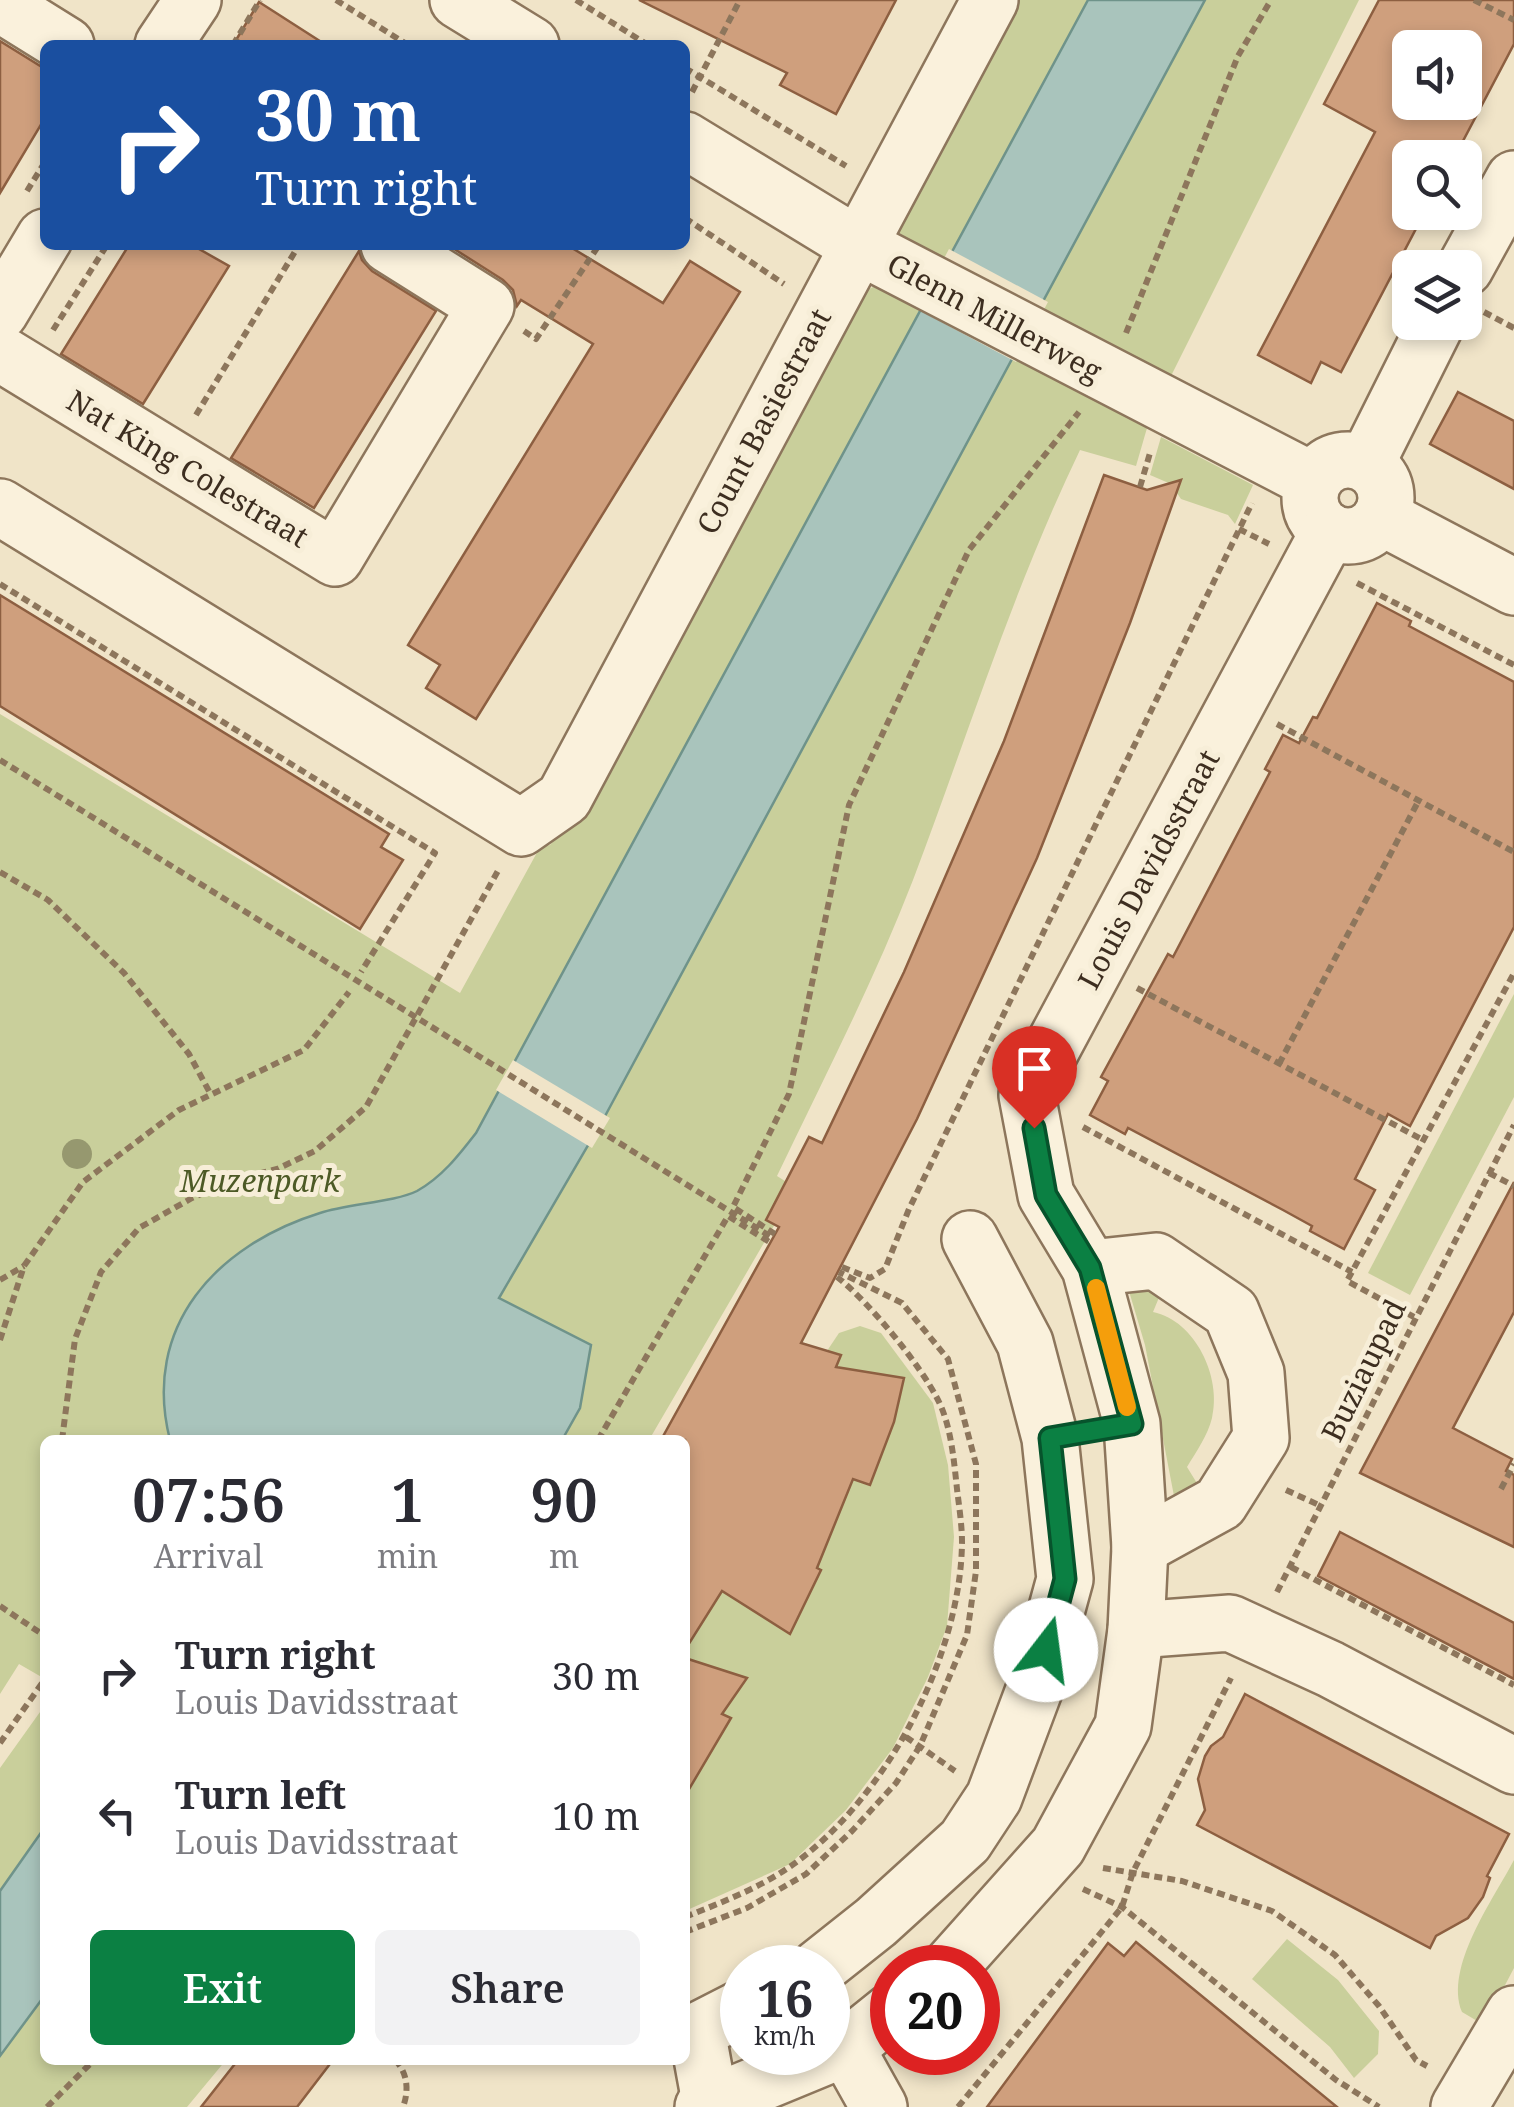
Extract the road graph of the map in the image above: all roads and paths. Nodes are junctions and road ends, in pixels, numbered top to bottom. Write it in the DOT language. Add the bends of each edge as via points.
graph roads {
  1 [pos="193,0"];
  2 [pos="260,0"];
  3 [pos="336,0"];
  4 [pos="458,0"];
  5 [pos="576,0"];
  6 [pos="740,0"];
  7 [pos="990,0"];
  8 [pos="1271,0"];
  9 [pos="1474,0"];
  10 [pos="0,4"];
  11 [pos="1514,20"];
  12 [pos="58,40"];
  13 [pos="167,40"];
  14 [pos="235,40"];
  15 [pos="400,40"];
  16 [pos="523,40"];
  17 [pos="640,40"];
  18 [pos="690,71"];
  19 [pos="700,77"];
  20 [pos="690,96"];
  21 [pos="690,143"];
  22 [pos="1514,179"];
  23 [pos="889,193"];
  24 [pos="690,221"];
  25 [pos="40,246"];
  26 [pos="859,246"];
  27 [pos="296,250"];
  28 [pos="397,250"];
  29 [pos="596,250"];
  30 [pos="1475,250"];
  31 [pos="486,306"];
  32 [pos="822,310"];
  33 [pos="0,312"];
  34 [pos="1427,340"];
  35 [pos="0,353"];
  36 [pos="1085,364"];
  37 [pos="1152,442"];
  38 [pos="169,458"];
  39 [pos="1366,464"];
  40 [pos="1140,487"];
  41 [pos="1254,498"];
  42 [pos="1321,506"];
  43 [pos="0,507"];
  44 [pos="1381,517"];
  45 [pos="0,584"];
  46 [pos="1514,588"];
  47 [pos="1348,598"];
  48 [pos="1514,665"];
  49 [pos="1289,710"];
  50 [pos="1270,720"];
  51 [pos="1280,726"];
  52 [pos="0,760"];
  53 [pos="1419,800"];
  54 [pos="521,828"];
  55 [pos="1514,852"];
  56 [pos="0,872"];
  57 [pos="361,972"];
  58 [pos="1514,974"];
  59 [pos="1132,985"];
  60 [pos="348,992"];
  61 [pos="414,1019"];
  62 [pos="1280,1064"];
  63 [pos="210,1093"];
  64 [pos="1080,1125"];
  65 [pos="1514,1125"];
  66 [pos="1423,1140"];
  67 [pos="1489,1172"];
  68 [pos="1514,1186"];
  69 [pos="773,1239"];
  70 [pos="970,1239"];
  71 [pos="24,1266"];
  72 [pos="1090,1268"];
  73 [pos="839,1272"];
  74 [pos="1352,1272"];
  75 [pos="0,1280"];
  76 [pos="1414,1317"];
  77 [pos="0,1340"];
  78 [pos="1132,1424"];
  79 [pos="63,1435"];
  80 [pos="601,1435"];
  81 [pos="1050,1438"];
  82 [pos="1514,1464"];
  83 [pos="1501,1489"];
  84 [pos="1140,1547"];
  85 [pos="1291,1567"];
  86 [pos="0,1606"];
  87 [pos="1136,1630"];
  88 [pos="40,1633"];
  89 [pos="1254,1634"];
  90 [pos="1514,1685"];
  91 [pos="40,1686"];
  92 [pos="906,1737"];
  93 [pos="0,1744"];
  94 [pos="920,1746"];
  95 [pos="1514,1766"];
  96 [pos="994,1797"];
  97 [pos="1050,1854"];
  98 [pos="1133,1872"];
  99 [pos="1122,1907"];
  100 [pos="690,1915"];
  101 [pos="690,1930"];
  102 [pos="847,1945"];
  103 [pos="969,1945"];
  104 [pos="1514,2014"];
  105 [pos="708,2024"];
  106 [pos="870,2029"];
  107 [pos="850,2045"];
  108 [pos="850,2055"];
  109 [pos="89,2065"];
  110 [pos="400,2065"];
  111 [pos="782,2075"];
  112 [pos="1463,2101"];
  113 [pos="708,2106"];
  114 [pos="47,2107"];
  115 [pos="403,2107"];
  116 [pos="878,2107"];
  117 [pos="958,2107"];
  118 [pos="1379,2107"];
  1 -- 13 [label="street"];
  2 -- 14 [label="path"];
  3 -- 15 [label="path"];
  4 -- 16 [label="street"];
  5 -- 17 [label="path"];
  6 -- 19 [label="path"];
  7 -- 23 [label="street, Count Basiestraat"];
  8 -- 36 [label="path"];
  9 -- 11 [label="path"];
  10 -- 12 [label="street"];
  18 -- 19 [label="path"];
  19 -- 20 [label="path"];
  19 -- 23 [label="path"];
  21 -- 26 [label="street, Glenn Millerweg"];
  22 -- 30 [label="street"];
  23 -- 26 [label="street, Count Basiestraat"];
  24 -- 32 [label="path"];
  25 -- 33 [label="street"];
  26 -- 32 [label="street, Count Basiestraat"];
  26 -- 36 [label="street, Glenn Millerweg"];
  27 -- 38 [label="path"];
  28 -- 31 [label="street"];
  29 -- 31 [label="path" via="536,339"];
  31 -- 38 [label="street, Nat King Colestraat" via="335,558"];
  32 -- 54 [label="street, Count Basiestraat" via="564,798"];
  34 -- 39 [label="street"];
  35 -- 38 [label="street, Nat King Colestraat"];
  36 -- 42 [label="street, Glenn Millerweg"];
  36 -- 69 [label="path" via="969,550 848,806 790,1094 733,1207"];
  37 -- 40 [label="path"];
  39 -- 42 [label="street" via="1336,461 1322,469"];
  39 -- 44 [label="street" via="1384,488"];
  41 -- 73 [label="path" via="908,1209 886,1269 870,1278"];
  42 -- 44 [label="street" via="1343,536 1358,535"];
  42 -- 72 [label="street, Louis Davidsstraat" via="1027,1095 1046,1195"];
  43 -- 54 [label="street"];
  44 -- 46 [label="street"];
  45 -- 57 [label="path" via="435,853"];
  47 -- 48 [label="path" via="1357,582"];
  49 -- 51 [label="path"];
  50 -- 51 [label="path"];
  51 -- 53 [label="path"];
  52 -- 61 [label="path"];
  53 -- 55 [label="path"];
  53 -- 62 [label="path"];
  54 -- 61 [label="path"];
  56 -- 63 [label="path" via="48,900 124,973 189,1054"];
  58 -- 66 [label="path, Buziaupad"];
  59 -- 62 [label="path"];
  60 -- 63 [label="path" via="304,1050"];
  61 -- 69 [label="path"];
  61 -- 79 [label="path" via="366,1107 341,1132 277,1169 219,1186 139,1228 102,1272 74,1339"];
  62 -- 66 [label="path"];
  63 -- 71 [label="path" via="83,1182"];
  64 -- 74 [label="path"];
  65 -- 67 [label="path, Buziaupad"];
  66 -- 74 [label="path, Buziaupad"];
  67 -- 68 [label="path"];
  67 -- 76 [label="path, Buziaupad"];
  69 -- 80 [label="path" via="728,1216"];
  70 -- 81 [label="street" via="1025,1343"];
  71 -- 75 [label="path"];
  71 -- 77 [label="path"];
  72 -- 78 [label="street, Louis Davidsstraat"];
  72 -- 84 [label="street" via="1156,1261 1231,1312 1256,1373 1261,1438 1220,1502"];
  73 -- 92 [label="path" via="939,1401 954,1458 962,1542 954,1606 930,1687"];
  73 -- 94 [label="path" via="902,1303 948,1359 976,1464 976,1571 968,1635"];
  74 -- 76 [label="path, Buziaupad" via="1347,1281"];
  76 -- 85 [label="path, Buziaupad"];
  78 -- 81 [label="street"];
  78 -- 84 [label="street, Louis Davidsstraat"];
  81 -- 96 [label="street" via="1065,1579 1036,1685"];
  82 -- 83 [label="path"];
  84 -- 87 [label="street, Louis Davidsstraat"];
  85 -- 89 [label="path, Buziaupad"];
  85 -- 90 [label="path"];
  86 -- 88 [label="path"];
  87 -- 89 [label="street" via="1230,1624"];
  87 -- 97 [label="street, Louis Davidsstraat" via="1123,1726"];
  89 -- 95 [label="street"];
  89 -- 98 [label="path, Buziaupad"];
  91 -- 93 [label="path"];
  92 -- 94 [label="path"];
  92 -- 100 [label="path" via="849,1814 789,1867"];
  94 -- 96 [label="path"];
  94 -- 101 [label="path" via="896,1783 806,1874"];
  96 -- 102 [label="street" via="965,1841"];
  97 -- 98 [label="path"];
  97 -- 99 [label="path" via="1067,1881"];
  97 -- 103 [label="street, Louis Davidsstraat"];
  98 -- 99 [label="path, Buziaupad"];
  98 -- 112 [label="path" via="1223,1892 1308,1934 1346,1968 1416,2060"];
  99 -- 117 [label="path"];
  99 -- 118 [label="path" via="1336,2080"];
  104 -- 112 [label="street"];
  105 -- 113 [label="street"];
  106 -- 107 [label="street"];
  108 -- 116 [label="street"];
  109 -- 114 [label="path"];
  110 -- 115 [label="path" via="409,2091"];
  111 -- 113 [label="street"];
}
